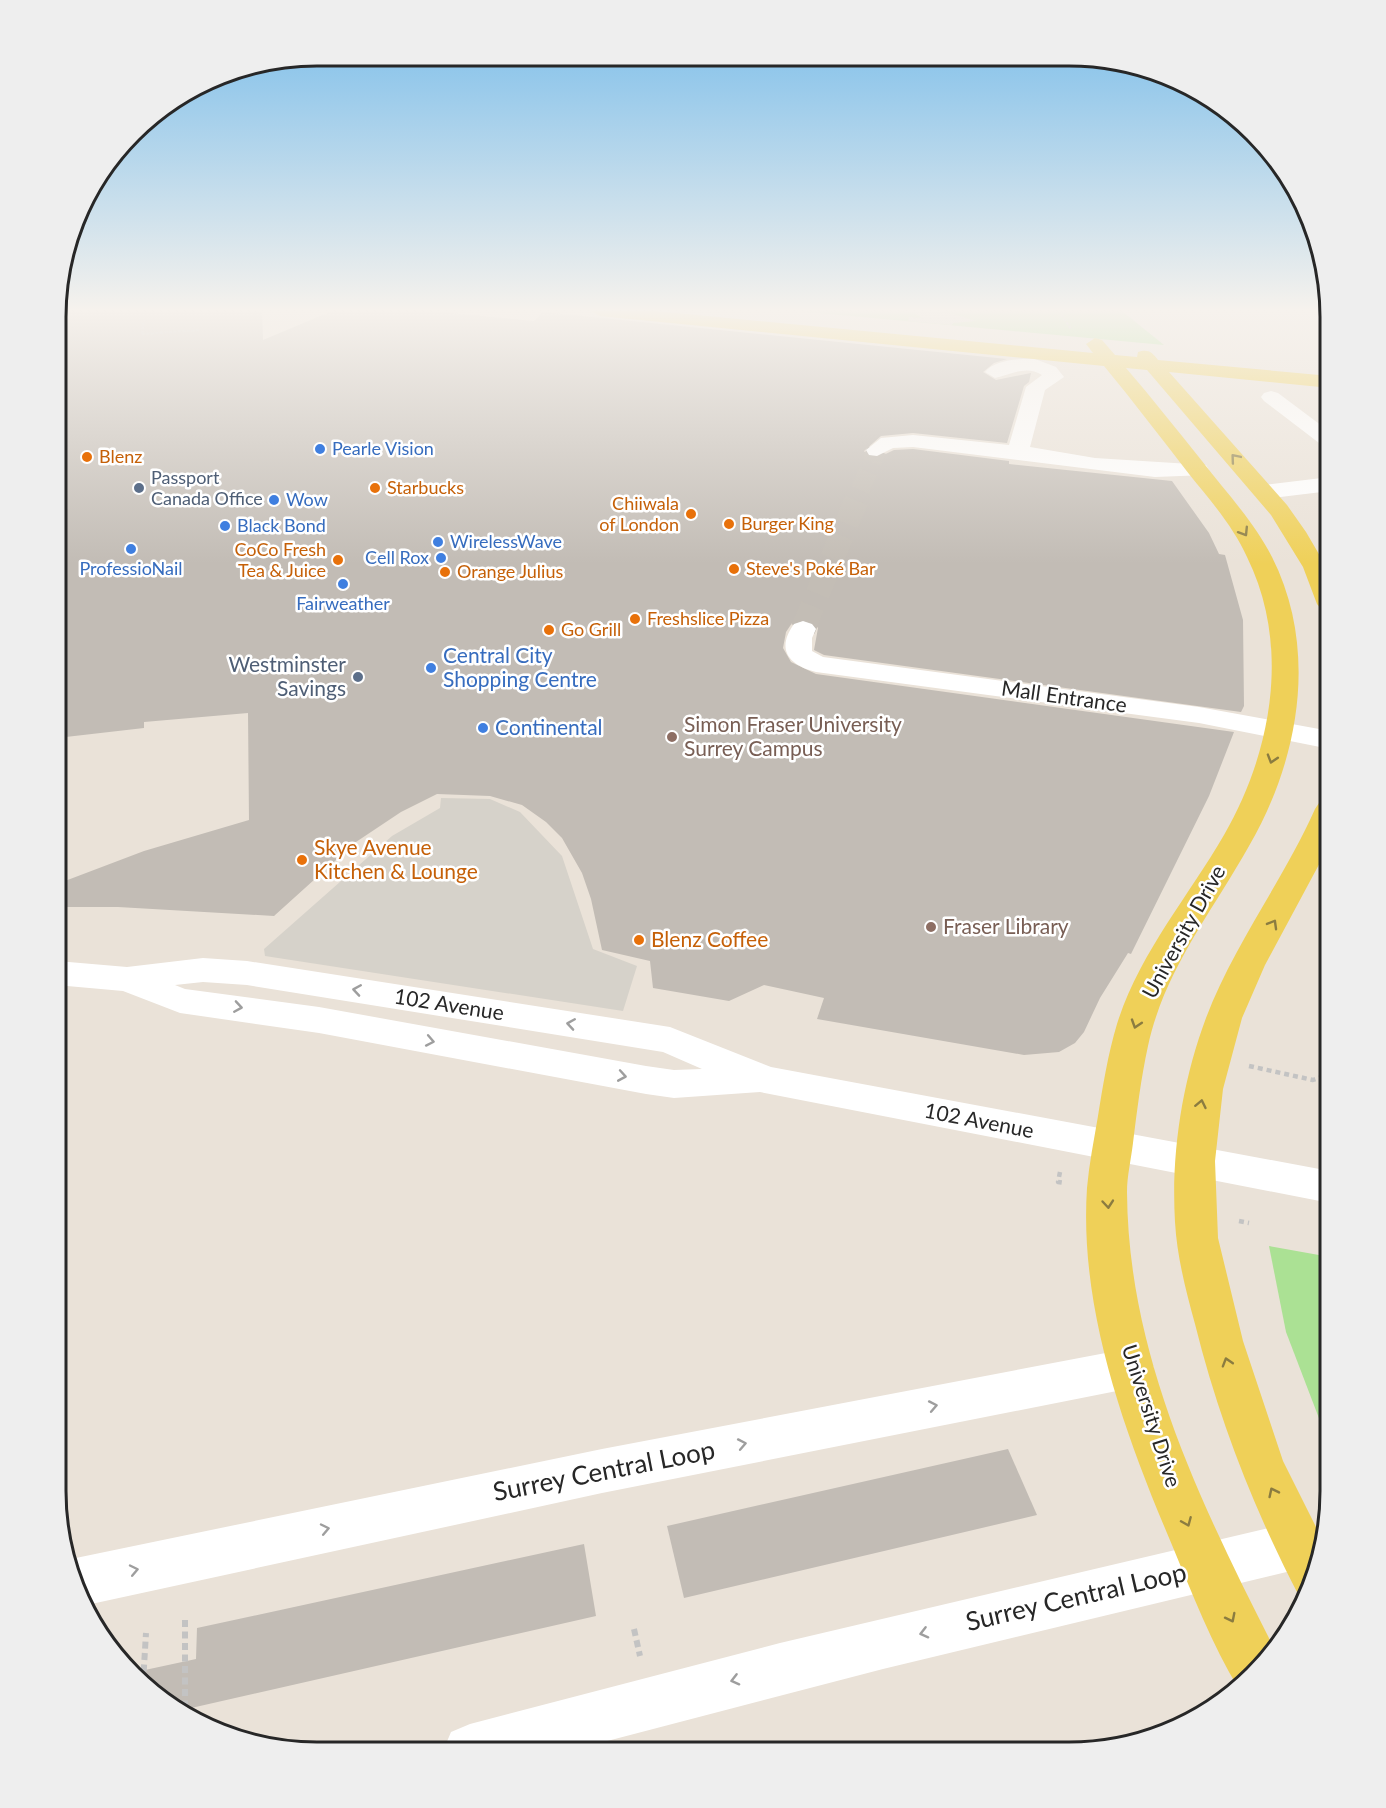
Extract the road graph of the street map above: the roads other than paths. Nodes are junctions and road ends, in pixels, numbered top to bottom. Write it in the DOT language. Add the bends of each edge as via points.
graph roads {
  1 [pos="1034,395"];
  2 [pos="1138,395"];
  3 [pos="1179,395"];
  4 [pos="1271,397"];
  5 [pos="1320,434"];
  6 [pos="877,450"];
  7 [pos="1018,452"];
  8 [pos="1198,470"];
  9 [pos="1320,485"];
  10 [pos="1264,492"];
  11 [pos="1298,536"];
  12 [pos="1320,576"];
  13 [pos="801,641"];
  14 [pos="1280,730"];
  15 [pos="1320,738"];
  16 [pos="1320,834"];
  17 [pos="66,974"];
  18 [pos="1113,1146"];
  19 [pos="1194,1162"];
  20 [pos="1320,1185"];
  21 [pos="1132,1368"];
  22 [pos="1307,1561"];
  23 [pos="1205,1566"];
  24 [pos="83,1581"];
  25 [pos="1253,1662"];
  26 [pos="502,1742"];
  1 -- 7 [label="street"];
  2 -- 8 [label="main road, University Drive"];
  10 -- 3 [label="main road, one-way"];
  4 -- 5 [label="street"];
  6 -- 7 [label="street" via="888,442 913,441"];
  7 -- 8 [label="street" via="1095,464"];
  8 -- 11 [label="main road" via="1240,494 1256,510"];
  8 -- 14 [label="main road, University Drive, one-way" via="1243,529 1274,595 1286,661 1286,696"];
  9 -- 10 [label="street"];
  10 -- 11 [label="main road"];
  11 -- 12 [label="main road"];
  13 -- 14 [label="street, Mall Entrance" via="816,664 1199,715"];
  14 -- 15 [label="street, Mall Entrance"];
  14 -- 18 [label="main road, University Drive, one-way" via="1262,792 1245,826 1146,995 1131,1041"];
  19 -- 16 [label="main road, one-way" via="1200,1109 1224,1017"];
  17 -- 18 [label="street, 102 Avenue" via="127,978 180,1001 319,1020 646,1080 674,1084 764,1080"];
  18 -- 19 [label="street, 102 Avenue"];
  18 -- 21 [label="main road, University Drive, one-way" via="1107,1192 1114,1284"];
  19 -- 20 [label="street, 102 Avenue"];
  22 -- 19 [label="main road, one-way" via="1267,1478 1226,1360 1196,1228"];
  21 -- 23 [label="main road, University Drive, one-way" via="1149,1425"];
  24 -- 21 [label="street, Surrey Central Loop, one-way" via="602,1471"];
  22 -- 23 [label="street, Surrey Central Loop"];
  23 -- 25 [label="main road, University Drive, one-way"];
  23 -- 26 [label="street, Surrey Central Loop, one-way" via="650,1701"];
}
